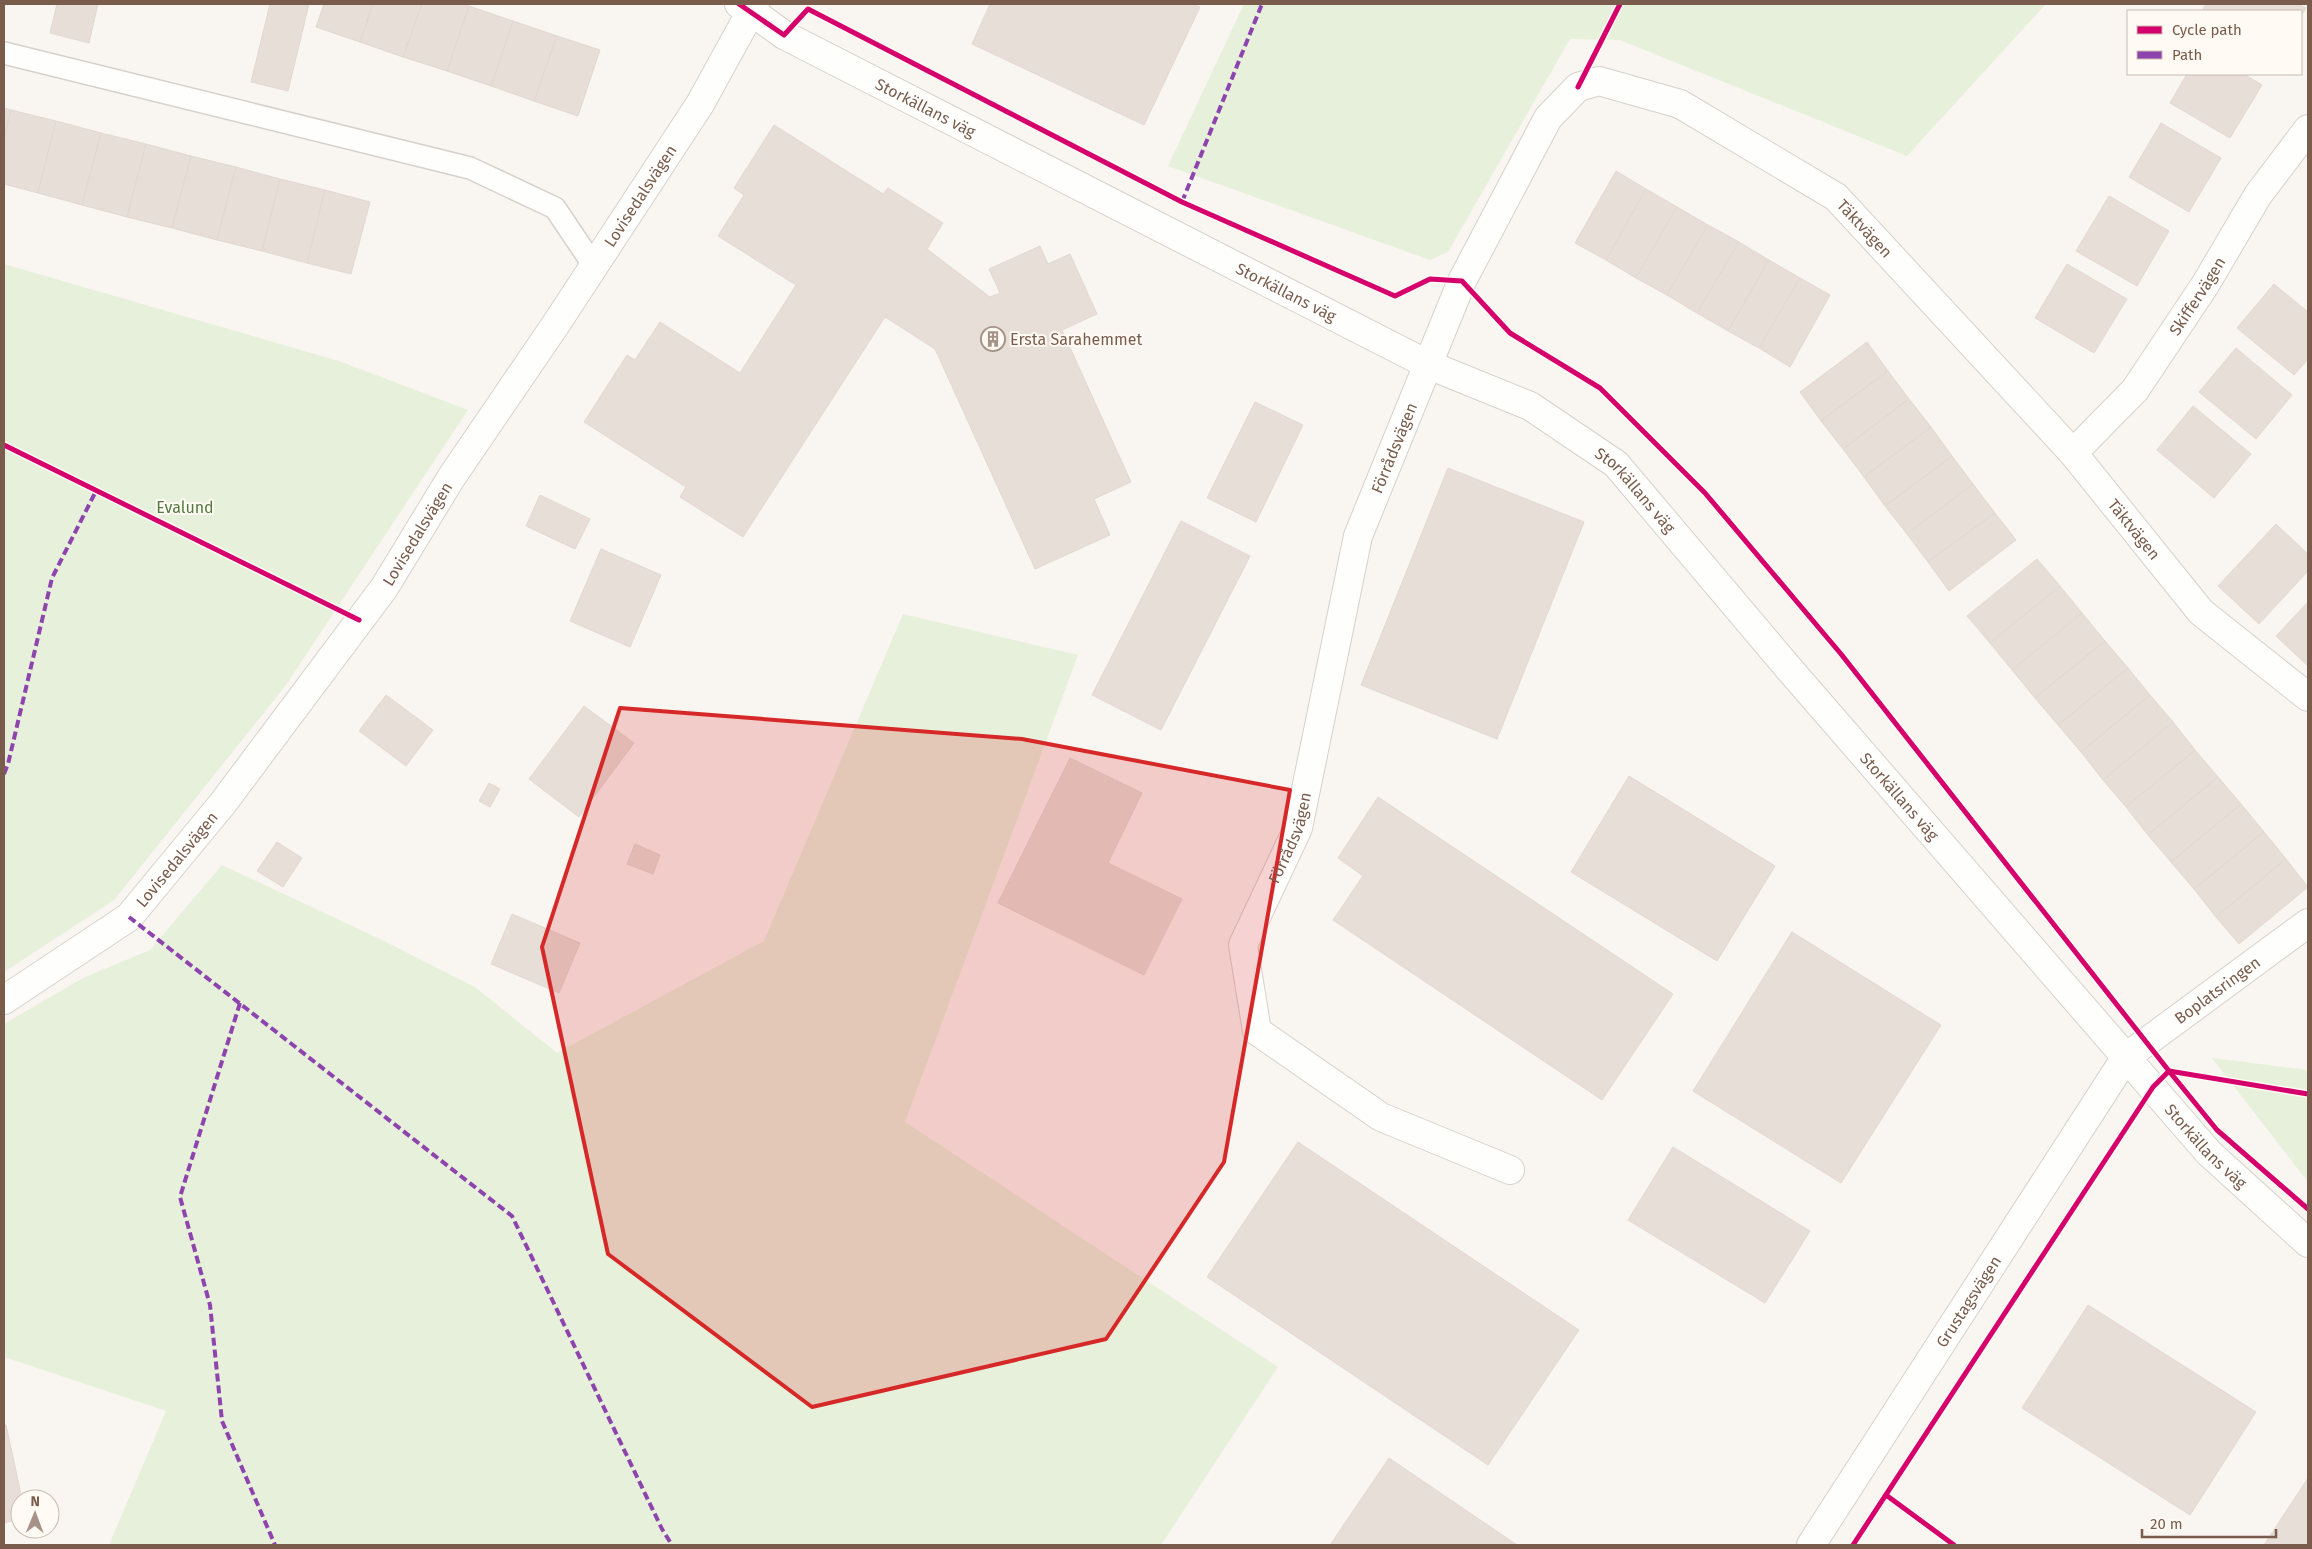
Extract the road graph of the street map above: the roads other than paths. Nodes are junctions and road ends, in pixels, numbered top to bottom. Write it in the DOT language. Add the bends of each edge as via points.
graph roads {
  1 [pos="748,6"];
  2 [pos="4,54"];
  3 [pos="2308,129"];
  4 [pos="594,266"];
  5 [pos="1429,366"];
  6 [pos="2073,453"];
  7 [pos="2308,697"];
  8 [pos="2308,923"];
  9 [pos="4,1000"];
  10 [pos="2126,1057"];
  11 [pos="1510,1170"];
  12 [pos="2308,1243"];
  13 [pos="1822,1541"];
  1 -- 4 [label="street, Lovisedalsvägen" via="700,104"];
  1 -- 5 [label="street, Storkällans väg" via="784,35"];
  2 -- 4 [label="lane" via="470,168 555,208"];
  3 -- 6 [label="street, Skiffervägen" via="2258,195 2206,285 2135,390"];
  4 -- 9 [label="street, Lovisedalsvägen" via="451,478 384,588 223,803 129,916"];
  5 -- 6 [label="street, Täktvägen" via="1462,281 1548,118 1578,87 1598,81 1680,104 1836,197"];
  5 -- 10 [label="street, Storkällans väg" via="1530,406 1616,464"];
  5 -- 11 [label="street, Förrådsvägen" via="1358,536 1298,828 1243,945 1257,1030 1381,1116"];
  6 -- 7 [label="street, Täktvägen" via="2201,612"];
  8 -- 10 [label="street, Boplatsringen"];
  10 -- 12 [label="street, Storkällans väg" via="2209,1152"];
  10 -- 13 [label="street, Grustagsvägen"];
}
